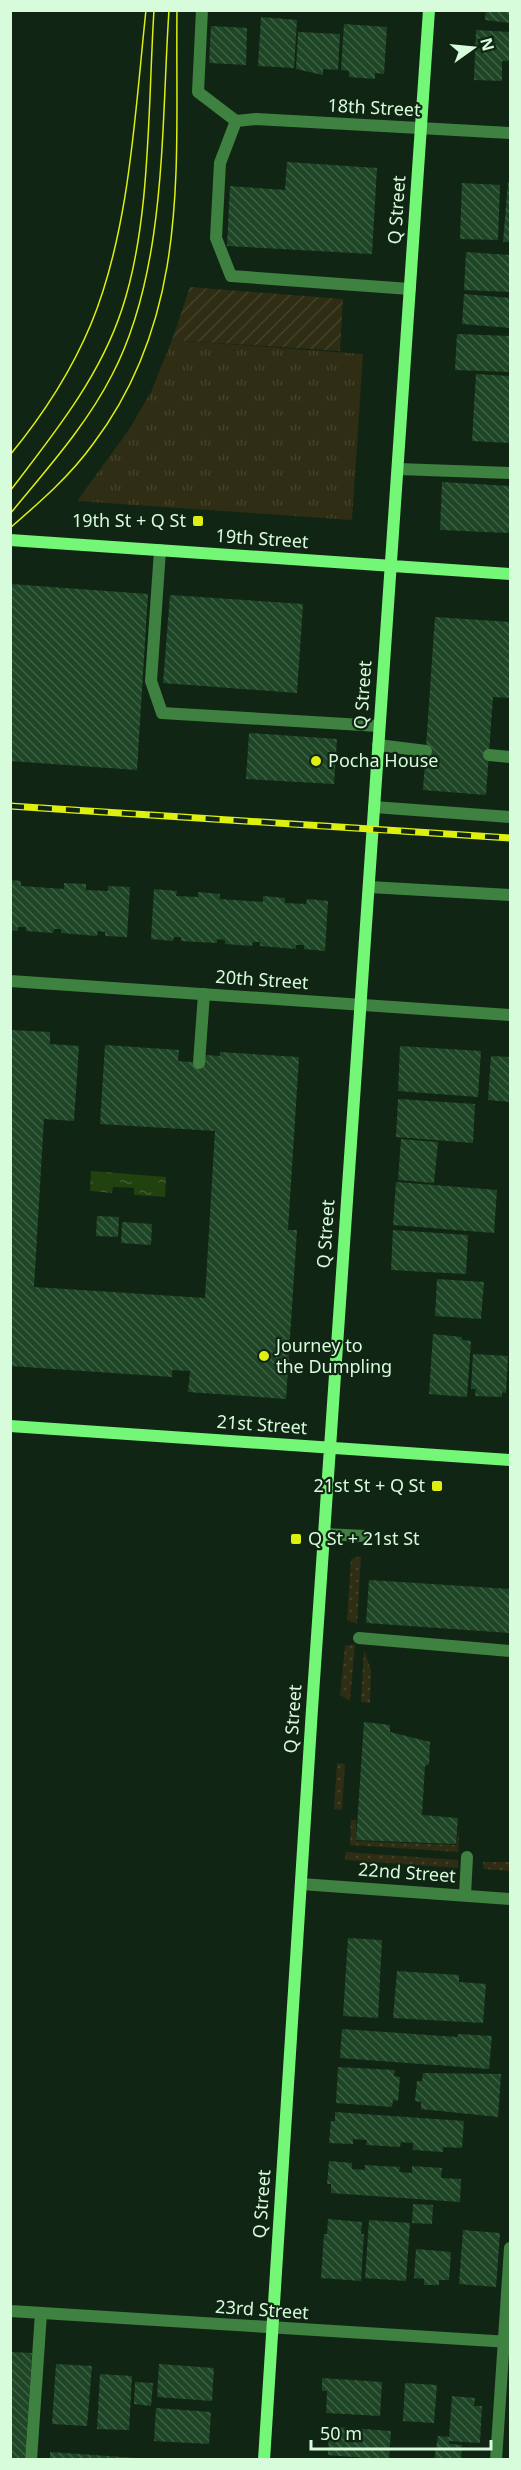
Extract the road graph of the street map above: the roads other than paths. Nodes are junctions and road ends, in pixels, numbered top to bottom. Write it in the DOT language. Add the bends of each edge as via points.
graph roads {
  1 [pos="202,10"];
  2 [pos="429,10"];
  3 [pos="236,121"];
  4 [pos="420,128"];
  5 [pos="510,133"];
  6 [pos="410,289"];
  7 [pos="398,469"];
  8 [pos="510,473"];
  9 [pos="10,540"];
  10 [pos="160,550"];
  11 [pos="390,566"];
  12 [pos="510,574"];
  13 [pos="379,726"];
  14 [pos="378,745"];
  15 [pos="426,751"];
  16 [pos="489,755"];
  17 [pos="510,757"];
  18 [pos="374,807"];
  19 [pos="510,817"];
  20 [pos="369,887"];
  21 [pos="510,895"];
  22 [pos="10,981"];
  23 [pos="204,994"];
  24 [pos="361,1005"];
  25 [pos="510,1015"];
  26 [pos="199,1063"];
  27 [pos="10,1426"];
  28 [pos="330,1448"];
  29 [pos="510,1460"];
  30 [pos="324,1534"];
  31 [pos="365,1536"];
  32 [pos="359,1638"];
  33 [pos="510,1651"];
  34 [pos="467,1857"];
  35 [pos="301,1884"];
  36 [pos="465,1895"];
  37 [pos="510,1899"];
  38 [pos="510,2247"];
  39 [pos="10,2311"];
  40 [pos="41,2313"];
  41 [pos="272,2328"];
  42 [pos="507,2342"];
  43 [pos="31,2460"];
  44 [pos="264,2460"];
  45 [pos="496,2460"];
  1 -- 3 [label="street" via="198,92"];
  2 -- 4 [label="main road, Q Street"];
  3 -- 4 [label="street, 18th Street"];
  3 -- 6 [label="street" via="220,164 216,238 231,276"];
  4 -- 5 [label="street, 18th Street"];
  4 -- 6 [label="main road, Q Street"];
  6 -- 7 [label="main road, Q Street"];
  7 -- 8 [label="street"];
  7 -- 11 [label="main road, Q Street"];
  9 -- 10 [label="main road, 19th Street"];
  10 -- 11 [label="main road, 19th Street"];
  10 -- 13 [label="street" via="151,681 162,713"];
  11 -- 12 [label="main road, 19th Street"];
  11 -- 13 [label="main road, Q Street"];
  13 -- 14 [label="main road, Q Street"];
  14 -- 15 [label="street"];
  14 -- 18 [label="main road, Q Street"];
  16 -- 17 [label="street"];
  18 -- 19 [label="street"];
  18 -- 20 [label="main road, Q Street"];
  20 -- 21 [label="street"];
  20 -- 24 [label="main road, Q Street"];
  22 -- 23 [label="street, 20th Street"];
  23 -- 24 [label="street, 20th Street"];
  23 -- 26 [label="street"];
  24 -- 25 [label="street, 20th Street"];
  24 -- 28 [label="main road, Q Street"];
  27 -- 28 [label="main road, 21st Street"];
  28 -- 29 [label="main road, 21st Street"];
  28 -- 30 [label="main road, Q Street"];
  30 -- 31 [label="street"];
  30 -- 35 [label="main road, Q Street"];
  32 -- 33 [label="street"];
  34 -- 36 [label="street"];
  35 -- 36 [label="street, 22nd Street"];
  35 -- 41 [label="main road, Q Street"];
  36 -- 37 [label="street, 22nd Street"];
  38 -- 42 [label="street"];
  39 -- 40 [label="street, 23rd Street"];
  40 -- 41 [label="street, 23rd Street"];
  40 -- 43 [label="street"];
  41 -- 42 [label="street, 23rd Street"];
  41 -- 44 [label="main road, Q Street"];
  42 -- 45 [label="street"];
}
